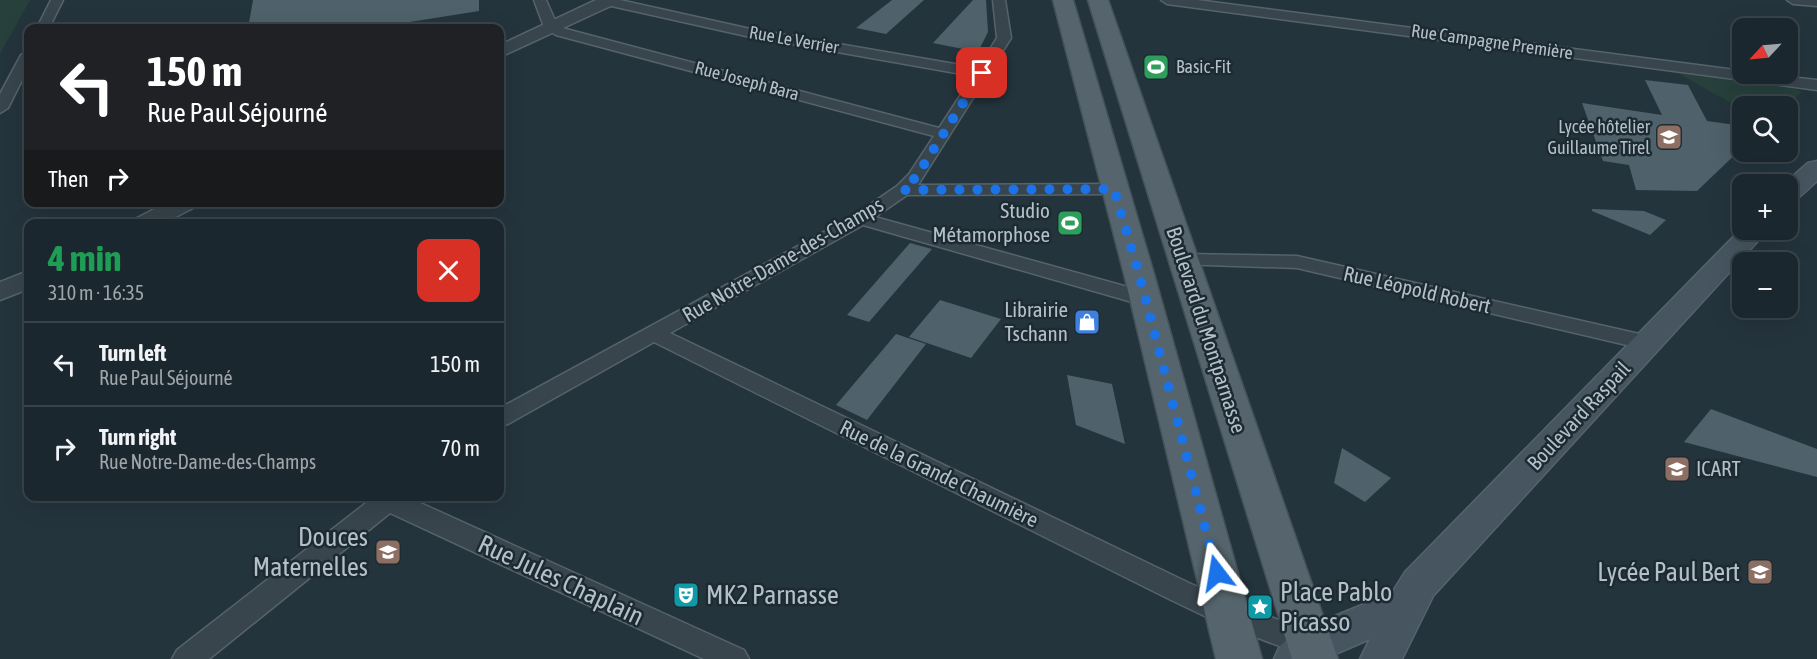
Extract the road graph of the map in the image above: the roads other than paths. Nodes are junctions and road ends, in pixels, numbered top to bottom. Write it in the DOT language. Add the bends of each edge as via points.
graph roads {
  1 [pos="57,0"];
  2 [pos="540,0"];
  3 [pos="608,0"];
  4 [pos="999,0"];
  5 [pos="1063,0"];
  6 [pos="1098,0"];
  7 [pos="1167,0"];
  8 [pos="1793,0"];
  9 [pos="1817,2"];
  10 [pos="45,24"];
  11 [pos="551,27"];
  12 [pos="504,50"];
  13 [pos="24,63"];
  14 [pos="982,73"];
  15 [pos="1817,85"];
  16 [pos="0,108"];
  17 [pos="943,134"];
  18 [pos="1816,171"];
  19 [pos="1798,186"];
  20 [pos="1114,189"];
  21 [pos="903,190"];
  22 [pos="177,207"];
  23 [pos="153,219"];
  24 [pos="861,219"];
  25 [pos="1746,240"];
  26 [pos="1184,260"];
  27 [pos="24,281"];
  28 [pos="0,292"];
  29 [pos="1146,299"];
  30 [pos="652,333"];
  31 [pos="1648,343"];
  32 [pos="504,416"];
  33 [pos="388,501"];
  34 [pos="395,501"];
  35 [pos="1406,605"];
  36 [pos="1227,613"];
  37 [pos="1307,654"];
  38 [pos="187,659"];
  39 [pos="734,659"];
  40 [pos="1239,659"];
  41 [pos="1381,659"];
  1 -- 10 [label="street"];
  2 -- 11 [label="street"];
  3 -- 11 [label="street"];
  3 -- 14 [label="street, Rue Le Verrier" via="746,32"];
  4 -- 14 [label="street, Rue Notre-Dame-des-Champs" via="1004,38"];
  5 -- 20 [label="main road"];
  6 -- 26 [label="main road, Boulevard du Montparnasse"];
  7 -- 15 [label="street, Rue Campagne Première"];
  8 -- 9 [label="street"];
  11 -- 12 [label="street"];
  11 -- 17 [label="street, Rue Joseph Bara"];
  13 -- 16 [label="street"];
  14 -- 17 [label="street, Rue Notre-Dame-des-Champs"];
  17 -- 21 [label="street, Rue Notre-Dame-des-Champs" via="916,177"];
  18 -- 19 [label="main road"];
  20 -- 21 [label="street"];
  20 -- 29 [label="main road"];
  21 -- 24 [label="street, Rue Notre-Dame-des-Champs"];
  22 -- 23 [label="street"];
  24 -- 29 [label="street"];
  24 -- 30 [label="street, Rue Notre-Dame-des-Champs"];
  25 -- 31 [label="main road, Boulevard Raspail"];
  26 -- 31 [label="street, Rue Léopold Robert" via="1297,262"];
  26 -- 37 [label="main road, Boulevard du Montparnasse"];
  27 -- 28 [label="street"];
  29 -- 36 [label="main road"];
  30 -- 32 [label="street, Rue Notre-Dame-des-Champs"];
  30 -- 36 [label="street, Rue de la Grande Chaumière"];
  31 -- 35 [label="main road, Boulevard Raspail" via="1419,585"];
  33 -- 38 [label="street"];
  34 -- 39 [label="street, Rue Jules Chaplain"];
  35 -- 37 [label="main road"];
  35 -- 41 [label="main road, Boulevard Raspail"];
  36 -- 37 [label="street"];
  36 -- 40 [label="main road"];
}
